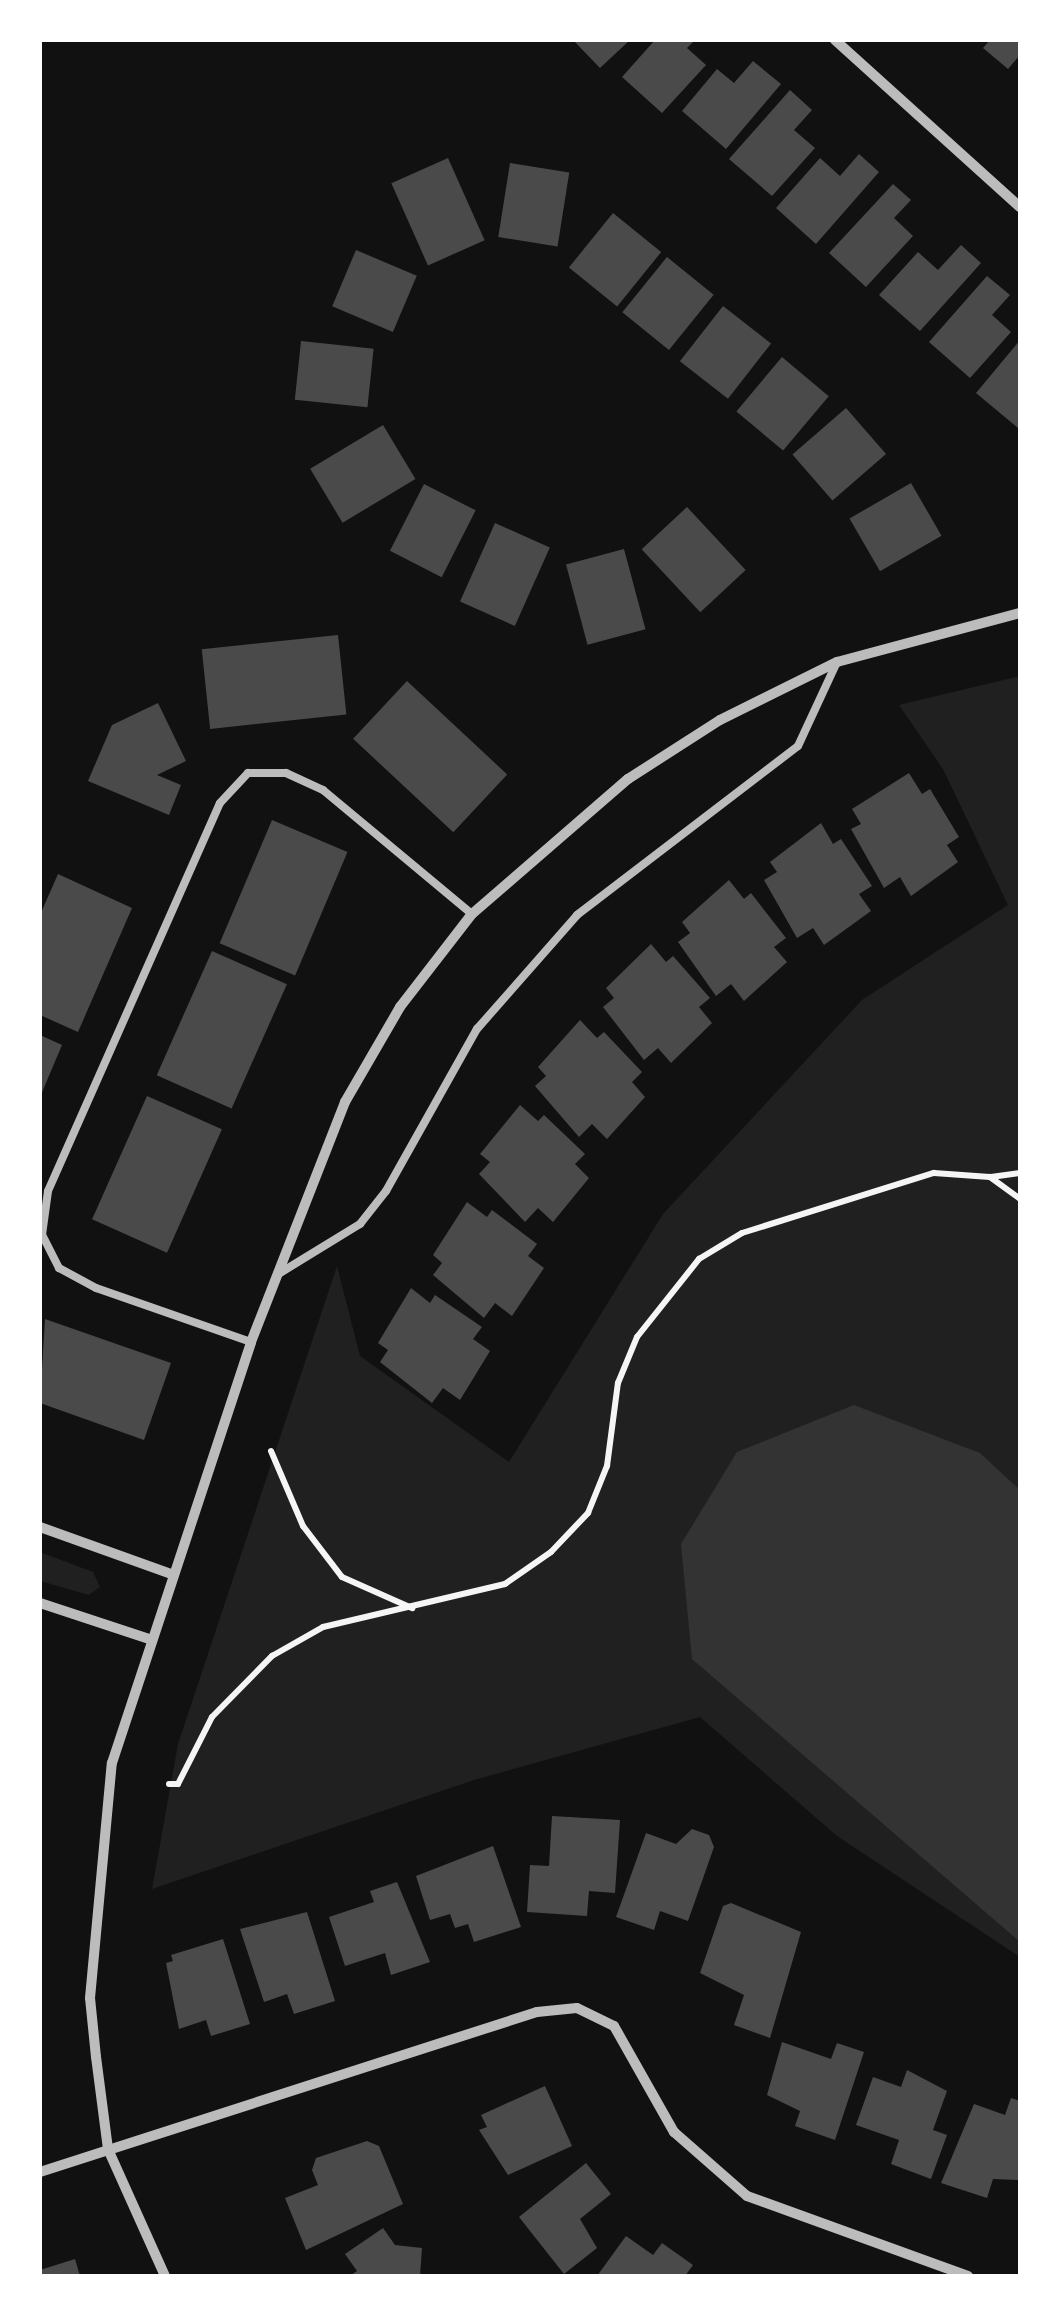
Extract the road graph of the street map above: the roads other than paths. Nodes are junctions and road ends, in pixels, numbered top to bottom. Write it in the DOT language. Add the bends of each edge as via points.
graph roads {
  1 [pos="836,40"];
  2 [pos="1020,207"];
  3 [pos="1020,613"];
  4 [pos="837,662"];
  5 [pos="472,914"];
  6 [pos="276,1275"];
  7 [pos="251,1342"];
  8 [pos="40,1527"];
  9 [pos="171,1574"];
  10 [pos="40,1603"];
  11 [pos="149,1639"];
  12 [pos="108,2150"];
  13 [pos="40,2172"];
  14 [pos="165,2276"];
  15 [pos="968,2276"];
  1 -- 2 [label="street"];
  3 -- 4 [label="street"];
  4 -- 5 [label="street" via="720,720 628,779"];
  4 -- 6 [label="lane" via="798,746 577,915 477,1029 386,1191 360,1224"];
  5 -- 6 [label="street" via="400,1006 344,1102"];
  5 -- 7 [label="lane" via="323,790 286,774 248,773 220,803 48,1191 42,1235 58,1268 96,1288"];
  6 -- 7 [label="street"];
  7 -- 9 [label="street"];
  8 -- 9 [label="street"];
  9 -- 11 [label="street"];
  10 -- 11 [label="street"];
  11 -- 12 [label="street" via="112,1763 98,1865 90,1998"];
  12 -- 13 [label="street"];
  12 -- 14 [label="street"];
  12 -- 15 [label="street" via="537,2012 577,2008 614,2026 674,2132 747,2196"];
}
